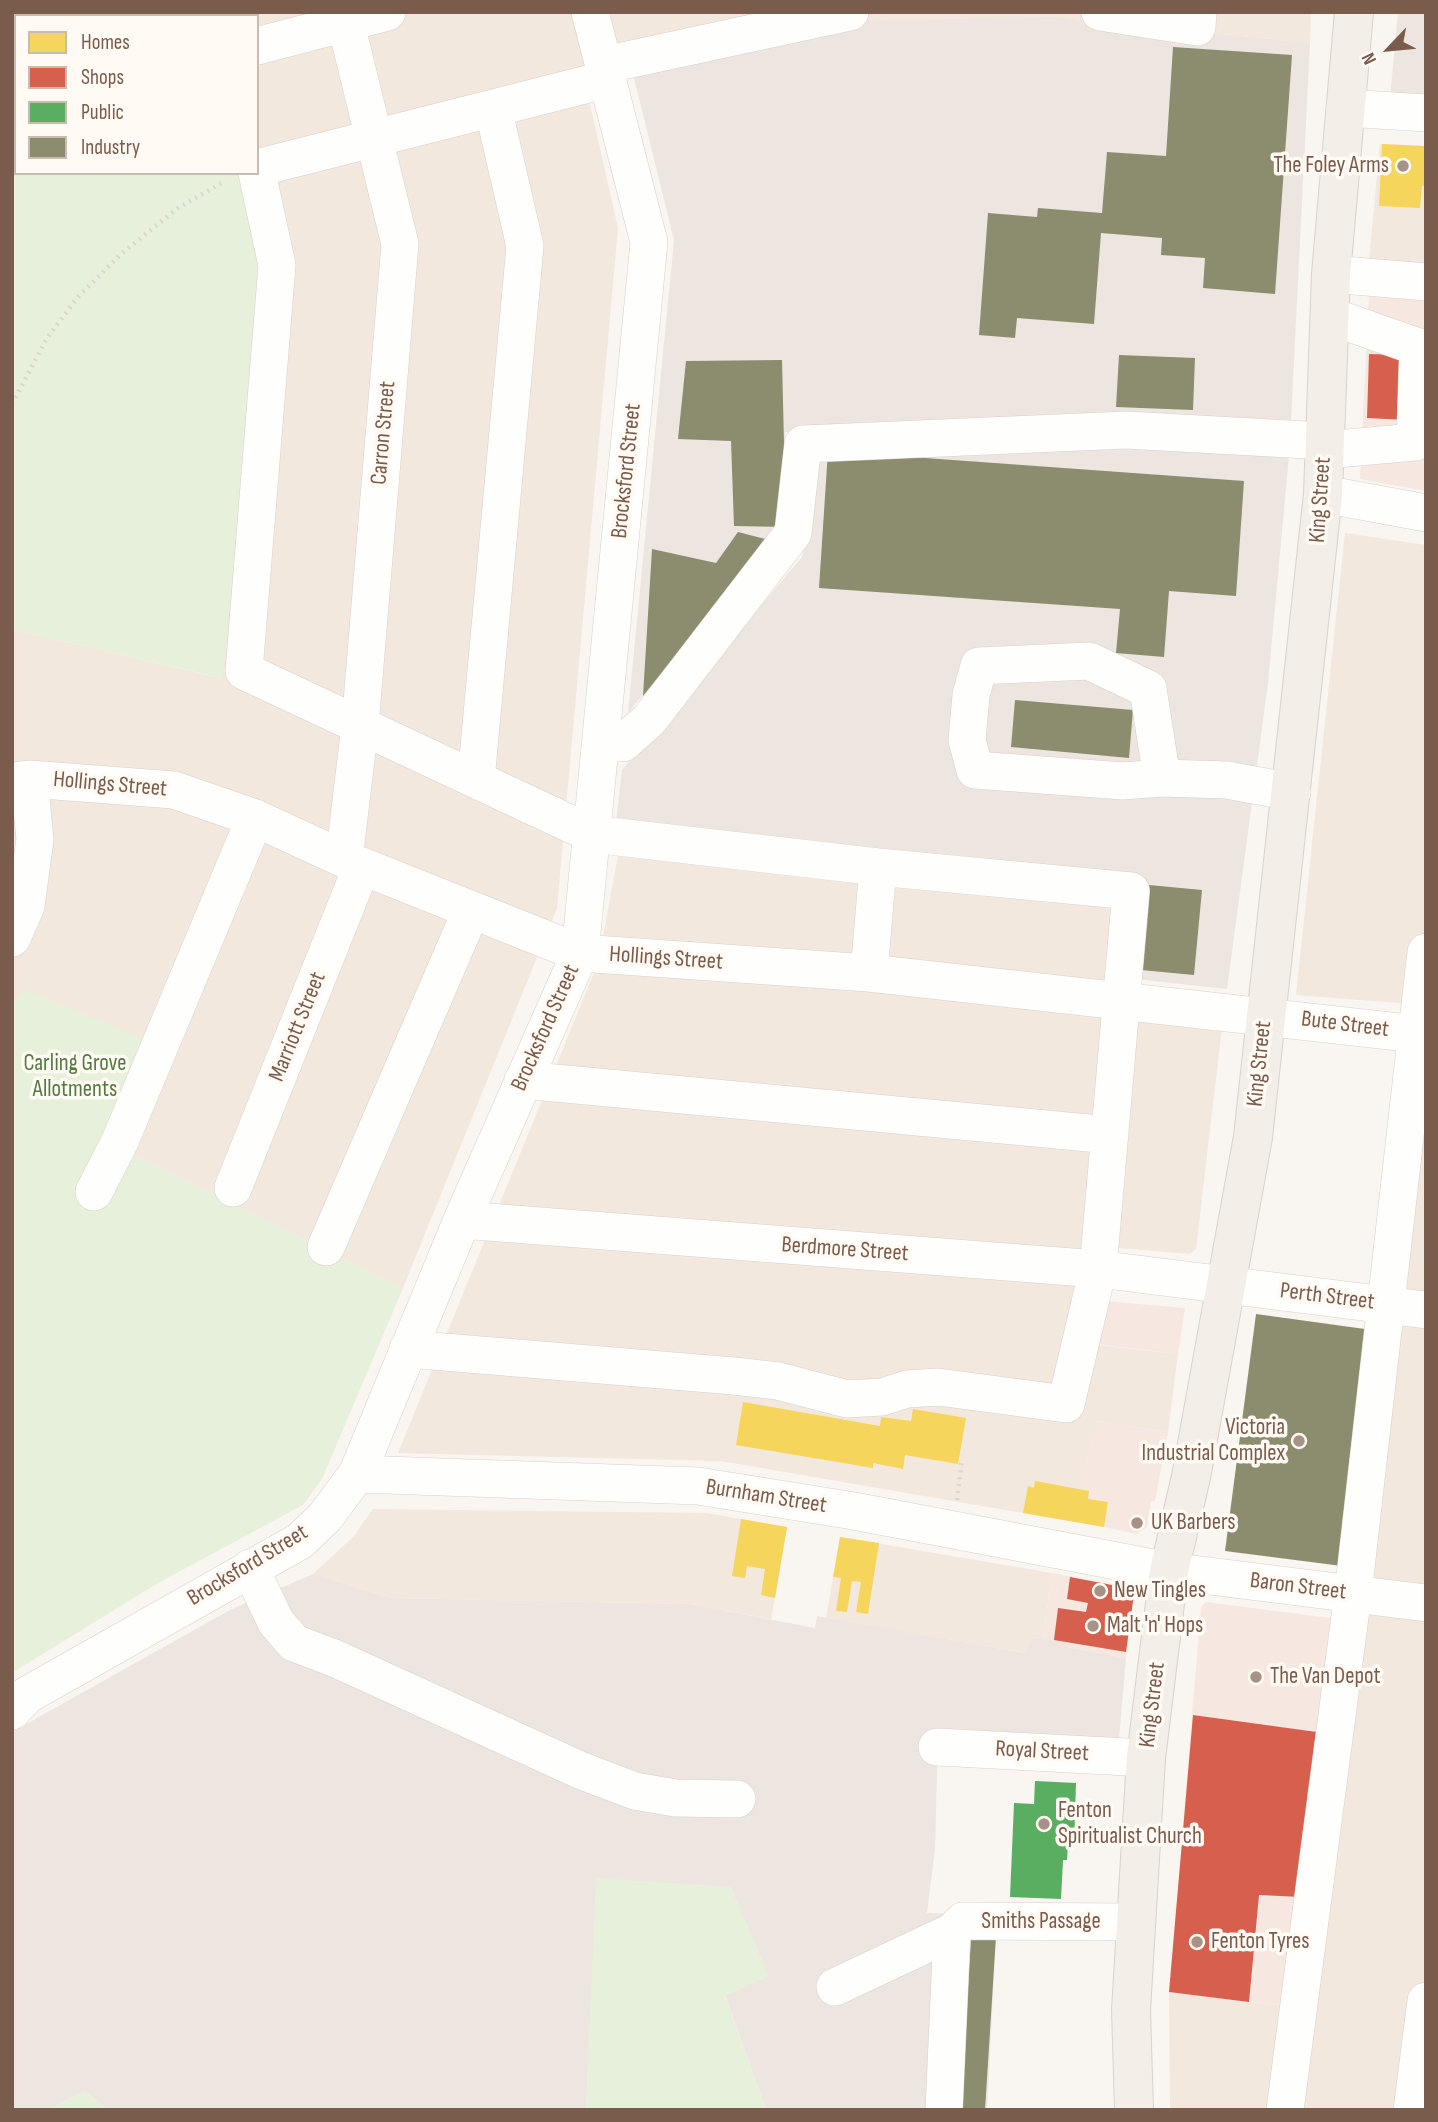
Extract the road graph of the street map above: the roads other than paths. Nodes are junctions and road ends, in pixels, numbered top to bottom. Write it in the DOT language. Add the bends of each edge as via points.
graph roads {
  1 [pos="387,12"];
  2 [pos="590,12"];
  3 [pos="850,12"];
  4 [pos="1100,12"];
  5 [pos="1198,12"];
  6 [pos="1354,12"];
  7 [pos="345,17"];
  8 [pos="259,45"];
  9 [pos="606,72"];
  10 [pos="493,108"];
  11 [pos="1345,108"];
  12 [pos="1426,113"];
  13 [pos="374,137"];
  14 [pos="259,170"];
  15 [pos="249,175"];
  16 [pos="1331,274"];
  17 [pos="1426,282"];
  18 [pos="1330,316"];
  19 [pos="1325,445"];
  20 [pos="1323,494"];
  21 [pos="1426,513"];
  22 [pos="360,726"];
  23 [pos="601,743"];
  24 [pos="1162,778"];
  25 [pos="21,780"];
  26 [pos="476,780"];
  27 [pos="1292,792"];
  28 [pos="255,818"];
  29 [pos="592,834"];
  30 [pos="353,862"];
  31 [pos="878,867"];
  32 [pos="471,911"];
  33 [pos="12,938"];
  34 [pos="1426,952"];
  35 [pos="580,953"];
  36 [pos="869,973"];
  37 [pos="1123,1000"];
  38 [pos="1265,1015"];
  39 [pos="1421,1035"];
  40 [pos="523,1080"];
  41 [pos="1110,1135"];
  42 [pos="233,1188"];
  43 [pos="94,1192"];
  44 [pos="462,1220"];
  45 [pos="326,1247"];
  46 [pos="1098,1269"];
  47 [pos="1228,1286"];
  48 [pos="1386,1304"];
  49 [pos="1426,1310"];
  50 [pos="408,1349"];
  51 [pos="357,1474"];
  52 [pos="250,1568"];
  53 [pos="1169,1571"];
  54 [pos="1353,1594"];
  55 [pos="1426,1603"];
  56 [pos="12,1711"];
  57 [pos="937,1747"];
  58 [pos="1146,1758"];
  59 [pos="737,1799"];
  60 [pos="1134,1922"];
  61 [pos="952,1932"];
  62 [pos="835,1987"];
  63 [pos="1426,2001"];
  64 [pos="944,2110"];
  65 [pos="1134,2110"];
  66 [pos="1285,2110"];
  67 [pos="1412,2110"];
  1 -- 7 [label="street"];
  2 -- 9 [label="street, Brocksford Street"];
  3 -- 9 [label="street"];
  4 -- 5 [label="street" via="1197,27"];
  6 -- 11 [label="main road, King Street"];
  7 -- 8 [label="street"];
  7 -- 13 [label="street, Carron Street"];
  9 -- 10 [label="street"];
  9 -- 23 [label="street, Brocksford Street" via="649,242"];
  10 -- 13 [label="street"];
  10 -- 26 [label="street" via="525,246"];
  11 -- 12 [label="street"];
  11 -- 16 [label="main road, King Street"];
  13 -- 14 [label="street"];
  13 -- 22 [label="street, Carron Street" via="400,244"];
  15 -- 22 [label="street" via="277,265 244,671"];
  16 -- 17 [label="street"];
  16 -- 18 [label="main road, King Street"];
  18 -- 19 [label="main road, King Street"];
  18 -- 19 [label="street" via="1418,347 1416,428 1415,442"];
  19 -- 20 [label="main road, King Street"];
  19 -- 23 [label="street" via="1126,430 803,444 793,533 649,720 623,743"];
  20 -- 21 [label="street"];
  20 -- 27 [label="main road, King Street"];
  22 -- 26 [label="street"];
  22 -- 30 [label="street, Carron Street"];
  23 -- 29 [label="street, Brocksford Street"];
  24 -- 24 [label="street" via="1123,781 975,770 967,740 978,666 1089,661 1148,689"];
  24 -- 27 [label="street" via="1227,780"];
  25 -- 28 [label="street, Hollings Street" via="174,789"];
  25 -- 33 [label="street" via="35,839 26,906"];
  26 -- 29 [label="street"];
  27 -- 38 [label="main road, King Street"];
  28 -- 30 [label="street, Hollings Street"];
  28 -- 43 [label="street" via="120,1142"];
  29 -- 31 [label="street"];
  29 -- 35 [label="street, Brocksford Street"];
  30 -- 32 [label="street, Hollings Street"];
  30 -- 42 [label="street, Marriott Street"];
  31 -- 36 [label="street"];
  31 -- 37 [label="street" via="1131,891"];
  32 -- 35 [label="street, Hollings Street"];
  32 -- 45 [label="street"];
  34 -- 39 [label="street"];
  35 -- 36 [label="street, Hollings Street"];
  35 -- 40 [label="street, Brocksford Street"];
  36 -- 37 [label="street, Hollings Street"];
  37 -- 38 [label="street, Hollings Street"];
  37 -- 41 [label="street"];
  38 -- 39 [label="street, Bute Street"];
  38 -- 47 [label="main road, King Street" via="1253,1137"];
  39 -- 48 [label="street"];
  40 -- 41 [label="street"];
  40 -- 44 [label="street, Brocksford Street"];
  41 -- 46 [label="street"];
  44 -- 46 [label="street, Berdmore Street"];
  44 -- 50 [label="street, Brocksford Street"];
  46 -- 47 [label="street, Berdmore Street"];
  46 -- 50 [label="street" via="1066,1404 937,1387 907,1389 882,1398 847,1399 745,1377"];
  47 -- 48 [label="street, Perth Street"];
  47 -- 53 [label="main road, King Street"];
  48 -- 49 [label="street, Perth Street"];
  48 -- 54 [label="street"];
  50 -- 51 [label="street, Brocksford Street"];
  51 -- 52 [label="street, Brocksford Street" via="300,1541"];
  51 -- 53 [label="street, Burnham Street" via="698,1486"];
  52 -- 56 [label="street, Brocksford Street" via="27,1695"];
  52 -- 59 [label="street" via="276,1622 294,1643 635,1791 675,1798"];
  53 -- 54 [label="street, Baron Street"];
  53 -- 58 [label="main road, King Street"];
  54 -- 55 [label="street, Baron Street"];
  54 -- 66 [label="street"];
  57 -- 58 [label="street, Royal Street"];
  58 -- 60 [label="main road, King Street"];
  60 -- 61 [label="street, Smiths Passage" via="963,1921"];
  60 -- 65 [label="main road, King Street"];
  61 -- 62 [label="street, Smiths Passage"];
  61 -- 64 [label="street"];
  63 -- 67 [label="street"];
}
